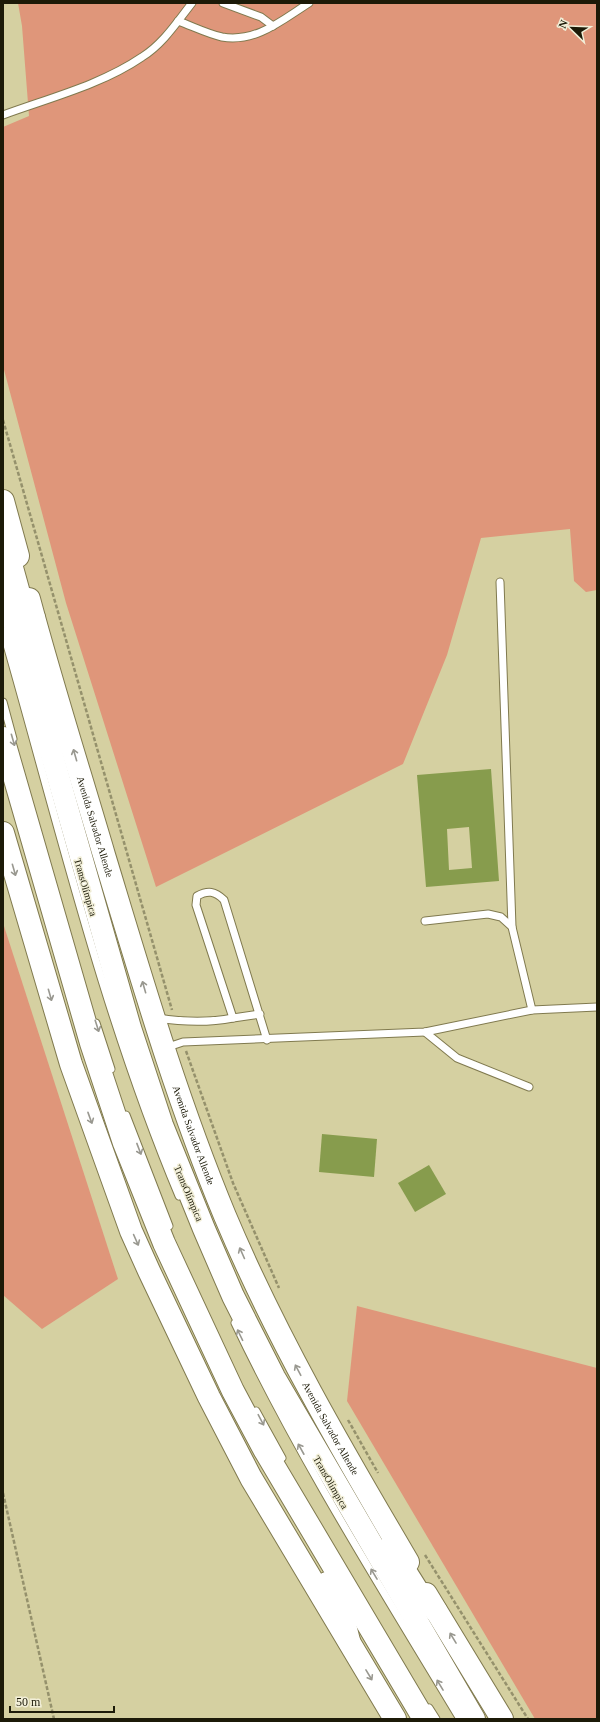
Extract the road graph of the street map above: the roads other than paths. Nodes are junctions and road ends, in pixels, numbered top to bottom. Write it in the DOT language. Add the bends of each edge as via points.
graph roads {
  1 [pos="192,3"];
  2 [pos="223,3"];
  3 [pos="309,3"];
  4 [pos="178,21"];
  5 [pos="273,26"];
  6 [pos="3,114"];
  7 [pos="3,501"];
  8 [pos="3,535"];
  9 [pos="500,582"];
  10 [pos="3,584"];
  11 [pos="34,618"];
  12 [pos="3,631"];
  13 [pos="3,702"];
  14 [pos="9,743"];
  15 [pos="3,833"];
  16 [pos="59,904"];
  17 [pos="425,921"];
  18 [pos="512,927"];
  19 [pos="68,933"];
  20 [pos="597,1007"];
  21 [pos="532,1010"];
  22 [pos="93,1012"];
  23 [pos="260,1014"];
  24 [pos="152,1017"];
  25 [pos="233,1018"];
  26 [pos="425,1032"];
  27 [pos="267,1040"];
  28 [pos="163,1049"];
  29 [pos="113,1076"];
  30 [pos="529,1087"];
  31 [pos="124,1111"];
  32 [pos="181,1201"];
  33 [pos="171,1230"];
  34 [pos="232,1318"];
  35 [pos="274,1377"];
  36 [pos="253,1406"];
  37 [pos="265,1451"];
  38 [pos="287,1467"];
  39 [pos="436,1611"];
  40 [pos="349,1641"];
  41 [pos="424,1709"];
  42 [pos="395,1719"];
  43 [pos="436,1719"];
  44 [pos="460,1719"];
  45 [pos="474,1719"];
  46 [pos="502,1719"];
  1 -- 4 [label="lane"];
  2 -- 5 [label="lane" via="262,17"];
  3 -- 5 [label="lane"];
  4 -- 5 [label="lane" via="221,37 241,39"];
  4 -- 6 [label="lane" via="171,31 143,56 112,75"];
  7 -- 11 [label="main road, Avenida Salvador Allende"];
  8 -- 11 [label="main road" via="22,604"];
  9 -- 18 [label="lane"];
  10 -- 35 [label="main road" via="110,963 160,1118 230,1289"];
  24 -- 11 [label="main road, Avenida Salvador Allende, one-way"];
  12 -- 32 [label="lane, TransOlímpica" via="86,925 152,1131"];
  13 -- 14 [label="lane, one-way"];
  14 -- 37 [label="main road" via="91,1043 124,1143 164,1243 233,1391"];
  15 -- 40 [label="main road, one-way" via="71,1064 131,1231 208,1396 251,1478"];
  16 -- 19 [label="lane"];
  17 -- 18 [label="lane" via="488,914 501,917"];
  18 -- 21 [label="lane"];
  20 -- 21 [label="lane"];
  21 -- 26 [label="lane"];
  22 -- 29 [label="lane, one-way"];
  23 -- 25 [label="lane"];
  23 -- 25 [label="lane" via="224,900 217,893 205,891 197,896 196,905"];
  23 -- 27 [label="lane"];
  24 -- 25 [label="lane" via="179,1022 212,1022"];
  24 -- 28 [label="main road, Avenida Salvador Allende"];
  26 -- 27 [label="lane"];
  26 -- 30 [label="lane" via="457,1058"];
  27 -- 28 [label="lane" via="183,1042"];
  39 -- 28 [label="main road, Avenida Salvador Allende, one-way" via="316,1404 268,1309 226,1218 197,1146"];
  31 -- 33 [label="lane, one-way"];
  44 -- 34 [label="lane, TransOlímpica, one-way" via="324,1490 260,1376"];
  35 -- 39 [label="main road" via="288,1387 418,1590"];
  35 -- 45 [label="main road"];
  36 -- 38 [label="lane, one-way"];
  37 -- 40 [label="main road" via="265,1465 340,1609"];
  37 -- 41 [label="main road"];
  46 -- 39 [label="main road, Avenida Salvador Allende, one-way"];
  40 -- 42 [label="main road, one-way"];
  41 -- 43 [label="lane"];
}
